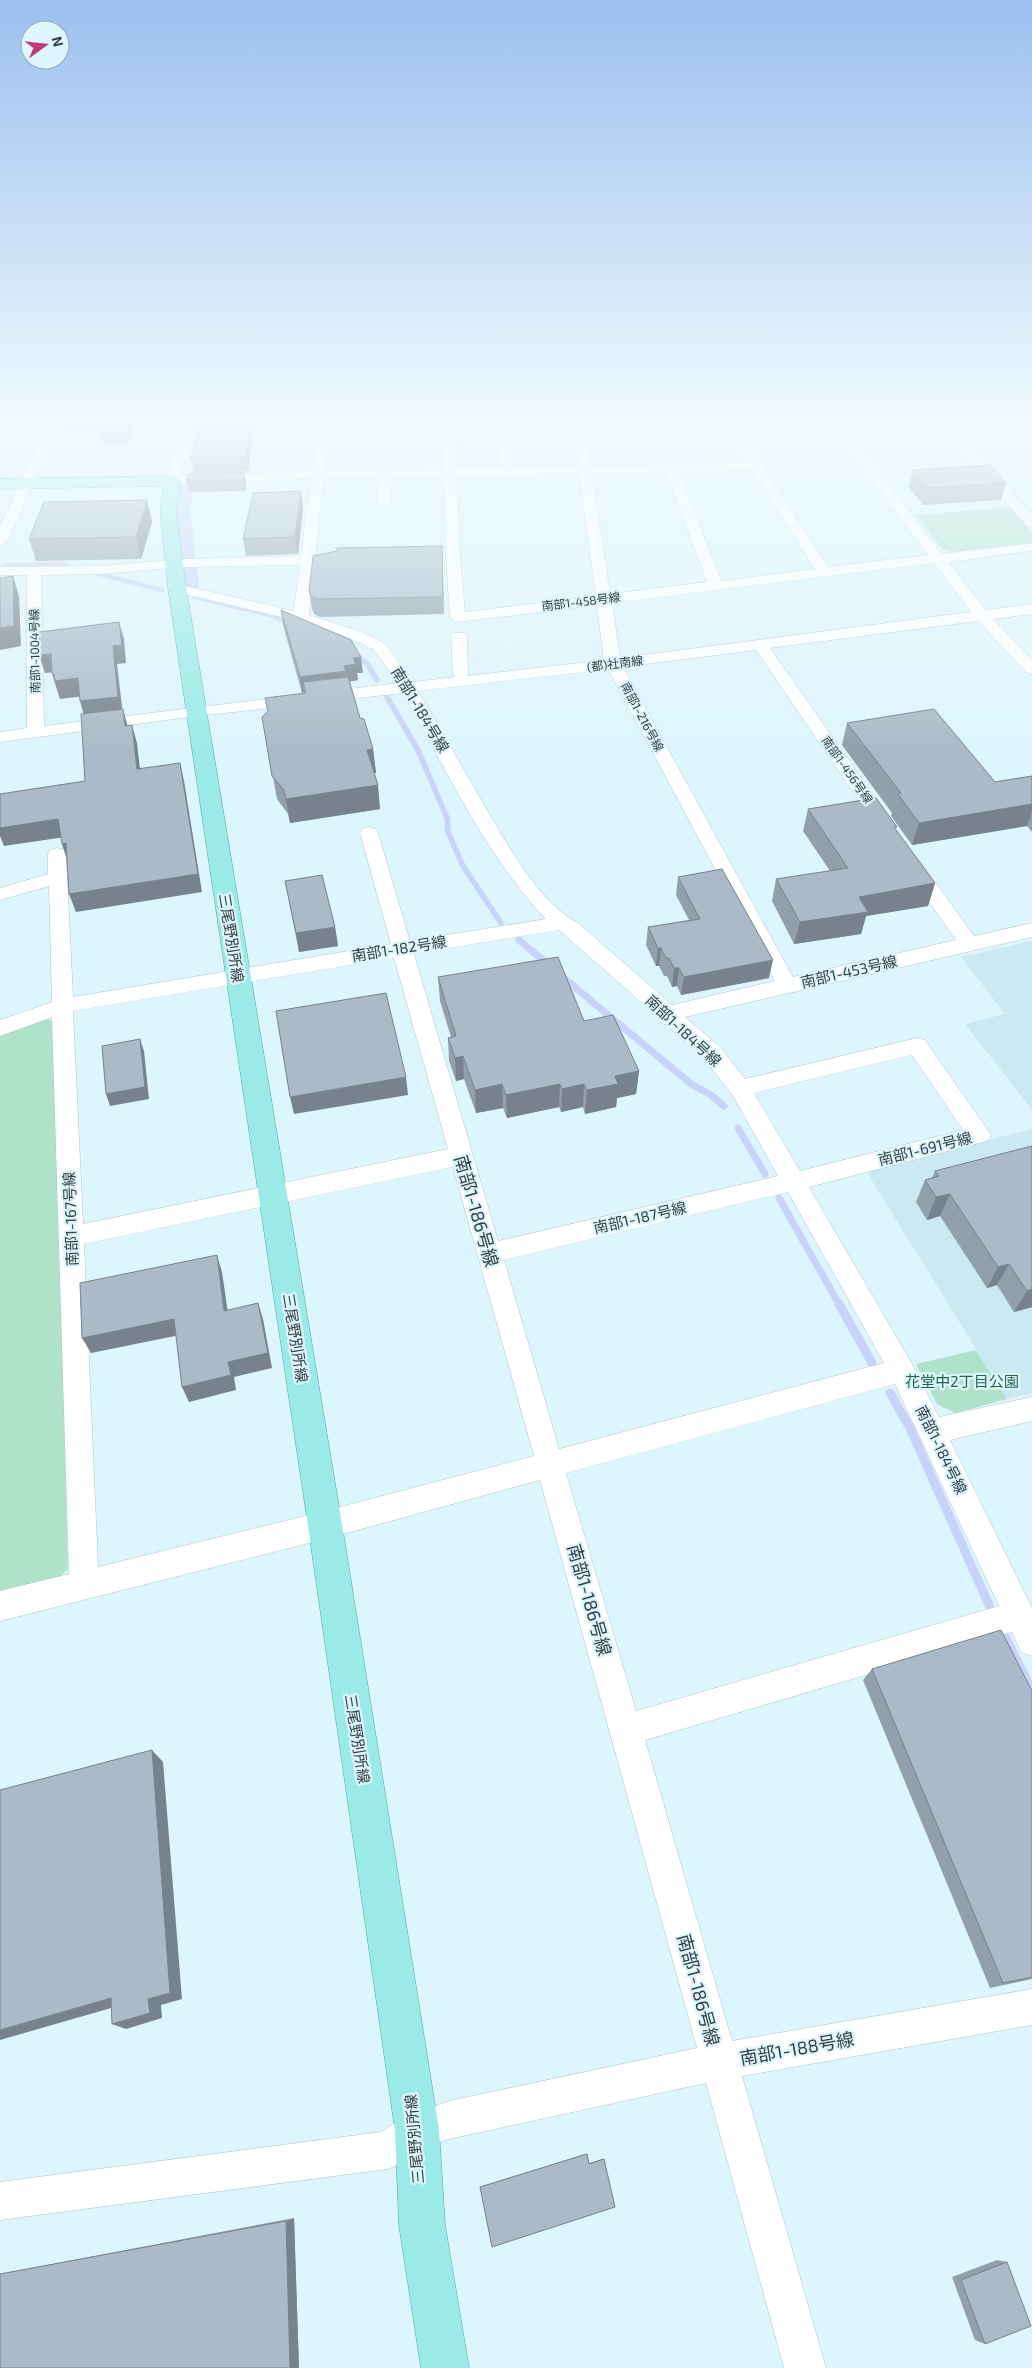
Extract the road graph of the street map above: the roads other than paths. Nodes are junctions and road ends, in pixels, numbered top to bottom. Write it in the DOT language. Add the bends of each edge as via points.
graph roads {
  1 [pos="170,533"];
  2 [pos="311,533"];
  3 [pos="453,533"];
  4 [pos="594,533"];
  5 [pos="695,533"];
  6 [pos="798,533"];
  7 [pos="918,533"];
  8 [pos="1032,547"];
  9 [pos="453,557"];
  10 [pos="434,558"];
  11 [pos="937,558"];
  12 [pos="356,560"];
  13 [pos="308,561"];
  14 [pos="0,571"];
  15 [pos="34,571"];
  16 [pos="824,572"];
  17 [pos="175,576"];
  18 [pos="715,585"];
  19 [pos="604,599"];
  20 [pos="1032,609"];
  21 [pos="982,616"];
  22 [pos="301,617"];
  23 [pos="459,636"];
  24 [pos="760,645"];
  25 [pos="613,664"];
  26 [pos="1032,669"];
  27 [pos="461,674"];
  28 [pos="408,686"];
  29 [pos="197,710"];
  30 [pos="36,732"];
  31 [pos="0,736"];
  32 [pos="369,833"];
  33 [pos="895,838"];
  34 [pos="906,854"];
  35 [pos="0,894"];
  36 [pos="561,923"];
  37 [pos="1032,930"];
  38 [pos="969,944"];
  39 [pos="402,948"];
  40 [pos="237,976"];
  41 [pos="788,986"];
  42 [pos="62,1006"];
  43 [pos="669,1018"];
  44 [pos="0,1028"];
  45 [pos="740,1088"];
  46 [pos="460,1156"];
  47 [pos="792,1182"];
  48 [pos="272,1194"];
  49 [pos="72,1236"];
  50 [pos="489,1253"];
  51 [pos="902,1370"];
  52 [pos="1032,1408"];
  53 [pos="933,1431"];
  54 [pos="550,1464"];
  55 [pos="325,1524"];
  56 [pos="84,1585"];
  57 [pos="0,1606"];
  58 [pos="1025,1628"];
  59 [pos="626,1730"];
  60 [pos="1032,2007"];
  61 [pos="718,2062"];
  62 [pos="417,2130"];
  63 [pos="0,2201"];
  64 [pos="444,2368"];
  65 [pos="804,2368"];
  1 -- 17 [label="main road, 三尾野別所線"];
  2 -- 13 [label="street"];
  3 -- 9 [label="street"];
  4 -- 19 [label="street, 南部1-216号線"];
  5 -- 18 [label="street"];
  6 -- 16 [label="street"];
  7 -- 11 [label="street"];
  8 -- 11 [label="street, 南部1-458号線"];
  9 -- 10 [label="street"];
  9 -- 19 [label="street, 南部1-458号線" via="458,617"];
  11 -- 16 [label="street, 南部1-458号線"];
  11 -- 21 [label="street"];
  12 -- 13 [label="street"];
  13 -- 17 [label="street"];
  13 -- 22 [label="street"];
  14 -- 15 [label="street"];
  15 -- 17 [label="street" via="100,570"];
  15 -- 30 [label="street, 南部1-1004号線"];
  16 -- 18 [label="street, 南部1-458号線"];
  17 -- 22 [label="street, 南部1-184号線"];
  17 -- 29 [label="main road, 三尾野別所線"];
  18 -- 19 [label="street, 南部1-458号線"];
  19 -- 25 [label="street, 南部1-216号線"];
  20 -- 21 [label="street, (都)社南線"];
  21 -- 24 [label="street, (都)社南線"];
  21 -- 26 [label="street"];
  22 -- 28 [label="street, 南部1-184号線" via="356,635 380,648"];
  23 -- 27 [label="street"];
  24 -- 25 [label="street, (都)社南線"];
  24 -- 33 [label="street, 南部1-456号線"];
  25 -- 28 [label="street, (都)社南線"];
  25 -- 41 [label="street, 南部1-216号線"];
  28 -- 29 [label="street, (都)社南線"];
  28 -- 36 [label="street, 南部1-184号線" via="509,864"];
  29 -- 30 [label="street, (都)社南線"];
  29 -- 40 [label="main road, 三尾野別所線"];
  30 -- 31 [label="street, (都)社南線"];
  32 -- 39 [label="street, 南部1-186号線"];
  34 -- 38 [label="street"];
  35 -- 42 [label="street, 南部1-167号線" via="58,866"];
  36 -- 39 [label="street, 南部1-182号線"];
  36 -- 43 [label="street, 南部1-184号線" via="571,928"];
  37 -- 38 [label="street, 南部1-453号線"];
  38 -- 41 [label="street, 南部1-453号線"];
  39 -- 40 [label="street, 南部1-182号線"];
  39 -- 46 [label="street, 南部1-186号線"];
  40 -- 42 [label="street, 南部1-182号線"];
  40 -- 48 [label="main road, 三尾野別所線"];
  41 -- 43 [label="street, 南部1-453号線" via="680,1010"];
  42 -- 44 [label="street, 南部1-182号線"];
  42 -- 49 [label="street, 南部1-167号線"];
  43 -- 45 [label="street, 南部1-184号線" via="712,1053"];
  45 -- 47 [label="street, 南部1-184号線"];
  45 -- 47 [label="street, 南部1-691号線" via="917,1046 979,1135"];
  46 -- 48 [label="street"];
  46 -- 50 [label="street, 南部1-186号線"];
  47 -- 50 [label="street, 南部1-187号線"];
  47 -- 51 [label="street, 南部1-184号線"];
  48 -- 49 [label="street"];
  48 -- 55 [label="main road, 三尾野別所線"];
  49 -- 56 [label="street, 南部1-167号線"];
  50 -- 54 [label="street, 南部1-186号線"];
  51 -- 53 [label="street, 南部1-184号線"];
  51 -- 54 [label="street"];
  52 -- 53 [label="street"];
  53 -- 58 [label="street, 南部1-184号線"];
  54 -- 55 [label="street"];
  54 -- 59 [label="street, 南部1-186号線"];
  55 -- 56 [label="street"];
  55 -- 62 [label="main road, 三尾野別所線"];
  56 -- 57 [label="street"];
  58 -- 59 [label="street"];
  59 -- 61 [label="street, 南部1-186号線"];
  60 -- 61 [label="street, 南部1-188号線"];
  61 -- 62 [label="street, 南部1-188号線" via="449,2120"];
  61 -- 65 [label="street, 南部1-186号線"];
  62 -- 63 [label="street, 南部1-188号線" via="388,2150"];
  62 -- 64 [label="main road, 三尾野別所線" via="422,2225"];
}
